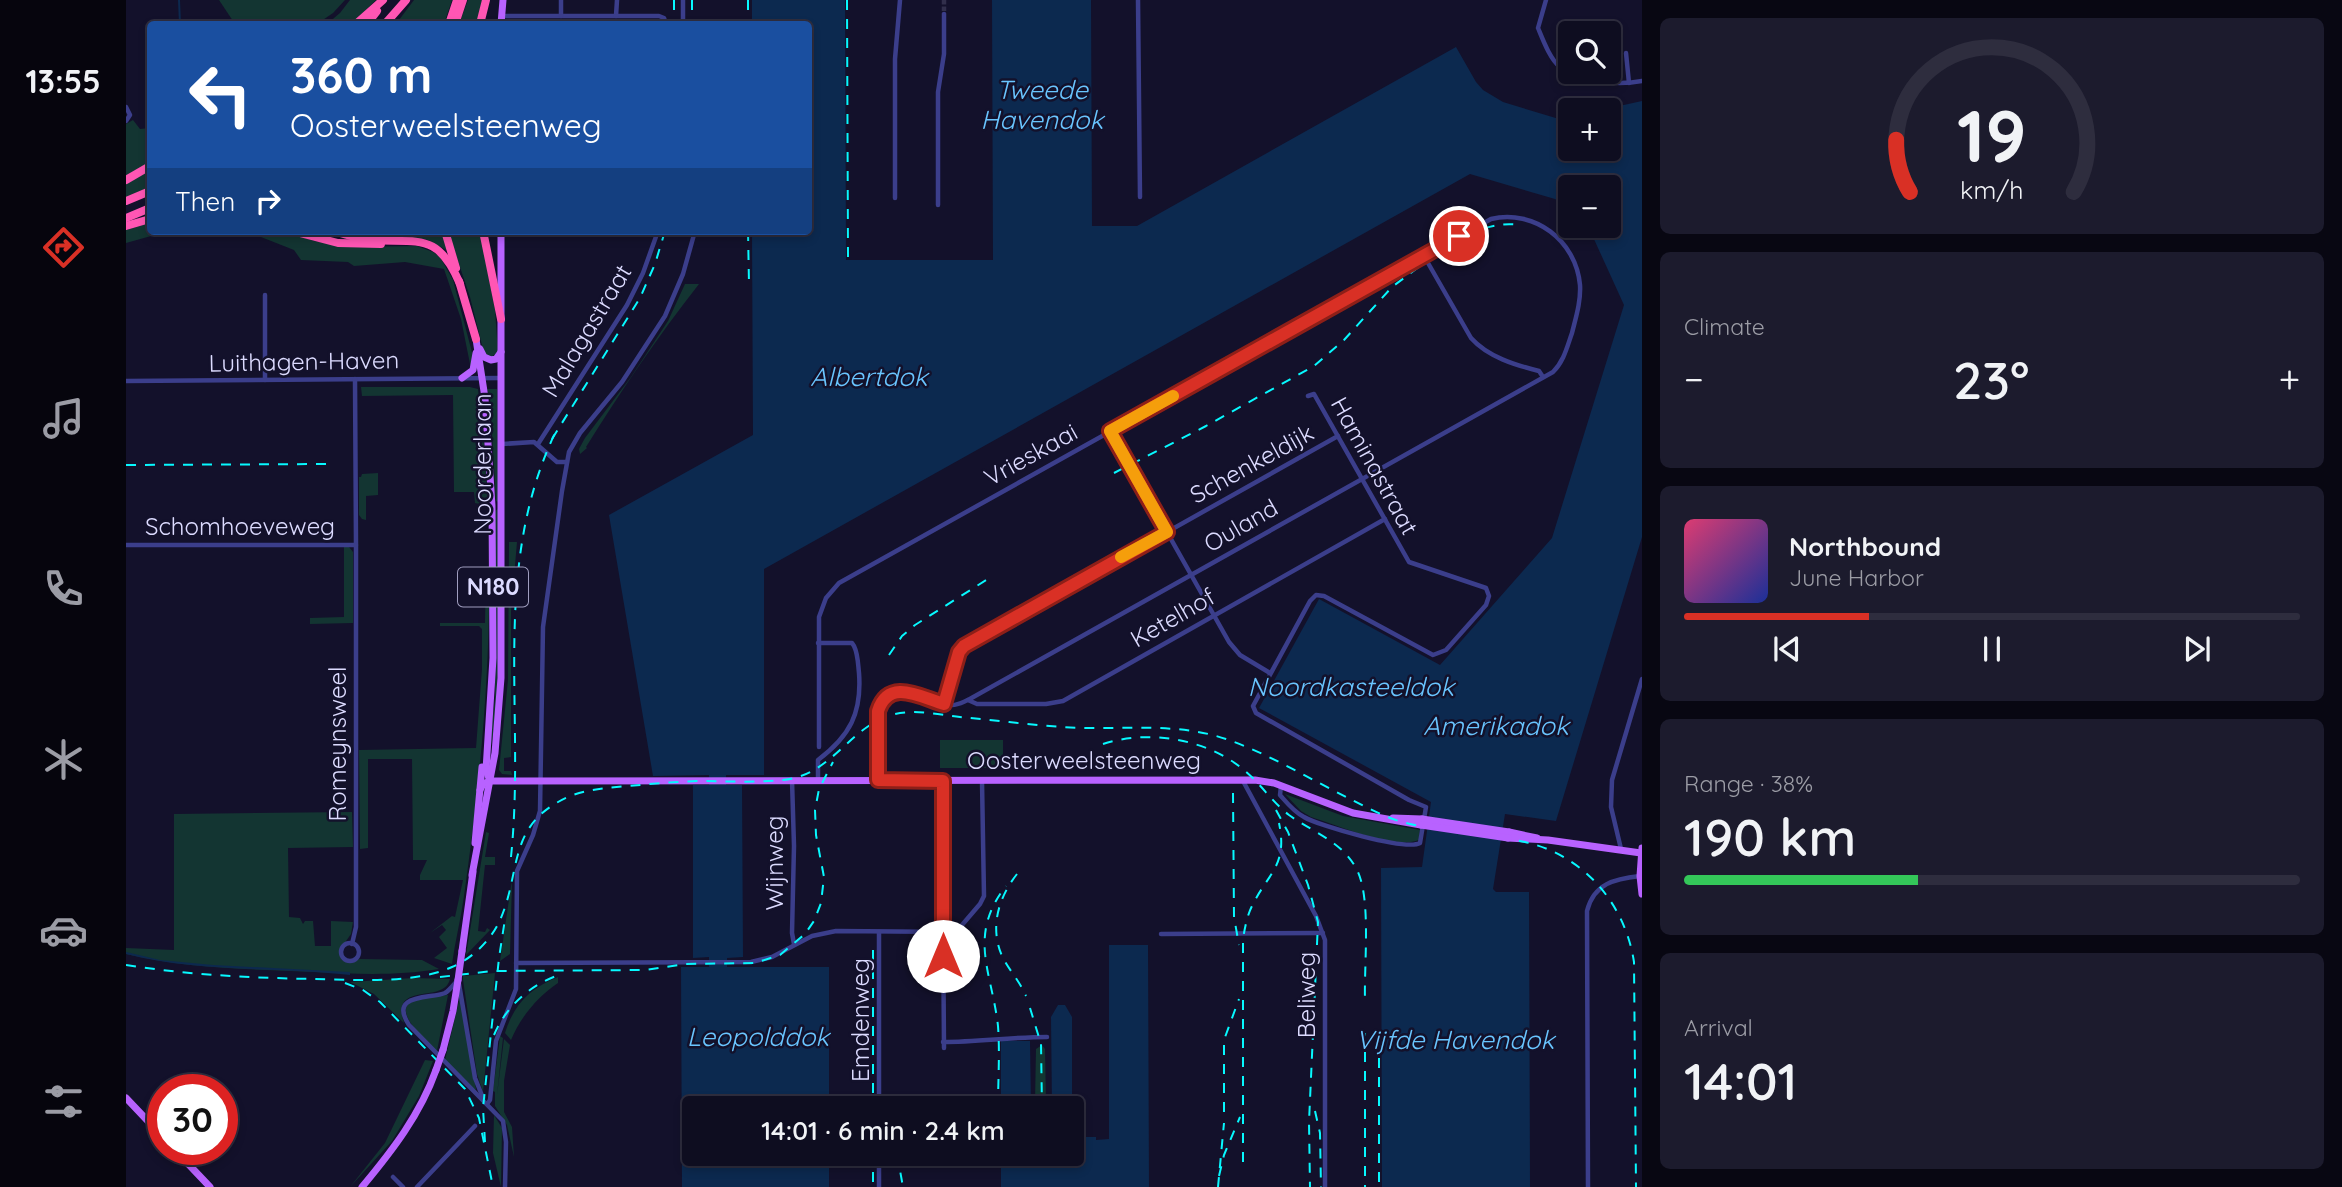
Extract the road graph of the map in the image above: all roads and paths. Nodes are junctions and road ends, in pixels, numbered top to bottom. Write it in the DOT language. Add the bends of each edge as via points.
graph roads {
  1 [pos="384,0"];
  2 [pos="406,0"];
  3 [pos="457,0"];
  4 [pos="463,0"];
  5 [pos="486,0"];
  6 [pos="503,0"];
  7 [pos="561,0"];
  8 [pos="617,0"];
  9 [pos="683,0"];
  10 [pos="900,0"];
  11 [pos="1138,0"];
  12 [pos="1546,0"];
  13 [pos="944,14"];
  14 [pos="561,16"];
  15 [pos="616,16"];
  16 [pos="501,20"];
  17 [pos="360,21"];
  18 [pos="369,21"];
  19 [pos="388,21"];
  20 [pos="393,21"];
  21 [pos="450,21"];
  22 [pos="456,21"];
  23 [pos="481,21"];
  24 [pos="665,21"];
  25 [pos="683,21"];
  26 [pos="1626,53"];
  27 [pos="1642,81"];
  28 [pos="1629,83"];
  29 [pos="126,107"];
  30 [pos="128,120"];
  31 [pos="147,168"];
  32 [pos="126,180"];
  33 [pos="147,192"];
  34 [pos="1140,197"];
  35 [pos="895,198"];
  36 [pos="126,201"];
  37 [pos="938,205"];
  38 [pos="147,210"];
  39 [pos="147,219"];
  40 [pos="127,223"];
  41 [pos="304,235"];
  42 [pos="350,235"];
  43 [pos="445,235"];
  44 [pos="484,235"];
  45 [pos="501,235"];
  46 [pos="657,235"];
  47 [pos="694,235"];
  48 [pos="408,241"];
  49 [pos="1424,256"];
  50 [pos="460,284"];
  51 [pos="265,295"];
  52 [pos="501,319"];
  53 [pos="476,339"];
  54 [pos="501,351"];
  55 [pos="1553,372"];
  56 [pos="1543,377"];
  57 [pos="462,378"];
  58 [pos="483,378"];
  59 [pos="501,378"];
  60 [pos="355,379"];
  61 [pos="265,380"];
  62 [pos="126,381"];
  63 [pos="1308,396"];
  64 [pos="1110,431"];
  65 [pos="1338,436"];
  66 [pos="502,444"];
  67 [pos="538,444"];
  68 [pos="567,462"];
  69 [pos="1361,478"];
  70 [pos="492,506"];
  71 [pos="502,506"];
  72 [pos="1385,519"];
  73 [pos="1167,532"];
  74 [pos="126,545"];
  75 [pos="356,545"];
  76 [pos="1191,575"];
  77 [pos="1214,615"];
  78 [pos="818,643"];
  79 [pos="1270,673"];
  80 [pos="1642,679"];
  81 [pos="968,700"];
  82 [pos="944,704"];
  83 [pos="487,745"];
  84 [pos="818,747"];
  85 [pos="495,753"];
  86 [pos="792,780"];
  87 [pos="878,780"];
  88 [pos="1243,780"];
  89 [pos="1258,780"];
  90 [pos="490,781"];
  91 [pos="506,781"];
  92 [pos="540,781"];
  93 [pos="818,781"];
  94 [pos="943,781"];
  95 [pos="982,781"];
  96 [pos="1281,786"];
  97 [pos="480,790"];
  98 [pos="1250,794"];
  99 [pos="1642,848"];
  100 [pos="1622,850"];
  101 [pos="1641,853"];
  102 [pos="472,874"];
  103 [pos="1640,876"];
  104 [pos="1642,894"];
  105 [pos="878,932"];
  106 [pos="943,932"];
  107 [pos="1323,933"];
  108 [pos="1161,934"];
  109 [pos="352,944"];
  110 [pos="794,944"];
  111 [pos="516,963"];
  112 [pos="458,980"];
  113 [pos="1047,1037"];
  114 [pos="879,1096"];
  115 [pos="126,1098"];
  116 [pos="485,1102"];
  117 [pos="147,1120"];
  118 [pos="475,1126"];
  119 [pos="189,1165"];
  120 [pos="879,1166"];
  121 [pos="393,1177"];
  122 [pos="210,1187"];
  123 [pos="362,1187"];
  124 [pos="403,1187"];
  125 [pos="417,1187"];
  126 [pos="505,1187"];
  127 [pos="879,1187"];
  128 [pos="1325,1187"];
  129 [pos="1588,1187"];
  1 -- 17 [label="highway"];
  1 -- 18 [label="highway"];
  2 -- 19 [label="highway"];
  2 -- 20 [label="highway"];
  3 -- 21 [label="highway"];
  4 -- 22 [label="highway"];
  5 -- 23 [label="highway"];
  6 -- 16 [label="main road"];
  7 -- 14 [label="street"];
  8 -- 15 [label="street"];
  9 -- 25 [label="street"];
  10 -- 35 [label="street" via="895,59"];
  11 -- 34 [label="street"];
  12 -- 28 [label="street" via="1537,24 1556,62 1564,70 1604,83"];
  13 -- 37 [label="street" via="938,92"];
  14 -- 15 [label="street"];
  14 -- 16 [label="street"];
  15 -- 24 [label="street" via="659,16"];
  26 -- 28 [label="street"];
  27 -- 28 [label="street"];
  29 -- 30 [label="street"];
  31 -- 32 [label="highway"];
  33 -- 36 [label="highway"];
  38 -- 40 [label="highway"];
  39 -- 40 [label="highway"];
  41 -- 48 [label="highway" via="351,244"];
  42 -- 48 [label="highway"];
  43 -- 50 [label="highway, Noorderlaan / N180"];
  44 -- 52 [label="highway"];
  45 -- 52 [label="main road, Noorderlaan / N180"];
  46 -- 67 [label="street, Malagastraat" via="627,304"];
  47 -- 68 [label="street" via="665,316 622,382 580,433"];
  48 -- 50 [label="highway" via="440,251"];
  49 -- 55 [label="street, Vrieskaai" via="1491,219 1519,216 1548,229 1574,261 1580,293 1567,348"];
  49 -- 56 [label="street" via="1480,348 1539,371"];
  49 -- 64 [label="street, Vrieskaai"];
  50 -- 53 [label="highway, Noorderlaan / N180"];
  51 -- 61 [label="street"];
  52 -- 54 [label="main road, Noorderlaan / N180"];
  53 -- 54 [label="main road" via="487,359 496,359"];
  53 -- 57 [label="main road" via="475,366"];
  53 -- 58 [label="main road, Noorderlaan / N180"];
  54 -- 59 [label="main road, Noorderlaan / N180"];
  55 -- 56 [label="street, Ouland"];
  56 -- 69 [label="street, Ouland"];
  57 -- 58 [label="street, Luithagen-Haven"];
  57 -- 60 [label="street, Luithagen-Haven"];
  58 -- 59 [label="street, Luithagen-Haven"];
  58 -- 70 [label="main road, Noorderlaan / N180"];
  59 -- 66 [label="main road, Noorderlaan / N180"];
  60 -- 61 [label="street, Luithagen-Haven"];
  60 -- 75 [label="street, Schomhoeveweg"];
  61 -- 62 [label="street, Luithagen-Haven"];
  63 -- 65 [label="street, Haminastraat" via="1314,394"];
  64 -- 73 [label="street"];
  64 -- 78 [label="street, Vrieskaai" via="839,583 821,606"];
  65 -- 69 [label="street, Haminastraat"];
  65 -- 73 [label="street, Schenkeldijk"];
  66 -- 67 [label="street"];
  66 -- 71 [label="main road, Noorderlaan / N180"];
  67 -- 68 [label="street" via="556,461"];
  68 -- 92 [label="street" via="543,627"];
  69 -- 72 [label="street, Haminastraat"];
  69 -- 76 [label="street, Ouland"];
  70 -- 71 [label="main road"];
  70 -- 83 [label="main road, Noorderlaan / N180" via="493,658"];
  71 -- 85 [label="main road, Noorderlaan / N180" via="503,631"];
  72 -- 77 [label="street, Ketelhof"];
  72 -- 79 [label="street, Haminastraat" via="1409,562 1486,588 1486,605 1446,650 1436,654 1426,653 1316,595"];
  73 -- 76 [label="street"];
  73 -- 82 [label="street, Schenkeldijk" via="964,646"];
  74 -- 75 [label="street, Schomhoeveweg"];
  75 -- 109 [label="street, Romeynsweel" via="356,930"];
  76 -- 77 [label="street"];
  76 -- 81 [label="street, Ouland"];
  77 -- 79 [label="street" via="1234,649"];
  77 -- 81 [label="street, Ketelhof" via="1055,703 976,705"];
  78 -- 84 [label="street, Vrieskaai"];
  78 -- 93 [label="street" via="855,646 861,694 855,718 832,750 818,760"];
  79 -- 96 [label="street" via="1253,706 1256,713 1426,807 1421,841 1409,846 1310,821 1282,798"];
  80 -- 100 [label="street" via="1612,780 1611,807"];
  81 -- 82 [label="street, Ouland"];
  82 -- 87 [label="street" via="905,691 886,697 878,711"];
  83 -- 90 [label="main road, Noorderlaan" via="485,771"];
  83 -- 97 [label="main road, Noorderlaan / N180"];
  85 -- 90 [label="main road, Noorderlaan / N180"];
  85 -- 91 [label="main road" via="496,774"];
  86 -- 92 [label="main road, Oosterweelsteenweg"];
  86 -- 93 [label="main road, Oosterweelsteenweg"];
  86 -- 110 [label="street, Wijnweg"];
  87 -- 93 [label="main road, Oosterweelsteenweg"];
  87 -- 94 [label="main road, Oosterweelsteenweg"];
  88 -- 89 [label="main road, Oosterweelsteenweg"];
  88 -- 95 [label="main road, Oosterweelsteenweg"];
  88 -- 98 [label="street, Beliweg"];
  89 -- 96 [label="main road, Oosterweelsteenweg"];
  89 -- 98 [label="street"];
  90 -- 91 [label="main road"];
  90 -- 97 [label="main road"];
  90 -- 102 [label="main road, Noorderlaan / N180"];
  91 -- 92 [label="main road"];
  92 -- 111 [label="street" via="540,814 516,879"];
  94 -- 95 [label="main road, Oosterweelsteenweg"];
  94 -- 106 [label="street"];
  95 -- 106 [label="street" via="984,896 956,932"];
  96 -- 100 [label="main road, Oosterweelsteenweg, bridge" via="1347,811"];
  97 -- 102 [label="main road, Noorderlaan / N180"];
  98 -- 107 [label="street, Beliweg"];
  99 -- 101 [label="main road"];
  100 -- 101 [label="main road"];
  101 -- 103 [label="main road"];
  102 -- 112 [label="main road, Noorderlaan / N180, bridge"];
  103 -- 104 [label="main road"];
  103 -- 129 [label="street" via="1610,881 1594,894 1587,911"];
  105 -- 106 [label="street"];
  105 -- 110 [label="street" via="836,931"];
  105 -- 114 [label="street, Emdenweg"];
  106 -- 113 [label="street" via="944,1045 1001,1037"];
  107 -- 108 [label="street"];
  107 -- 128 [label="street, Beliweg"];
  110 -- 111 [label="street" via="763,960 727,963"];
  111 -- 116 [label="street" via="515,995 496,1041 490,1100"];
  112 -- 116 [label="street, Noorderlaan" via="475,1078"];
  112 -- 116 [label="street" via="442,993 410,1000 405,1018"];
  112 -- 123 [label="main road, Noorderlaan / N180, bridge" via="436,1070 409,1126"];
  115 -- 117 [label="main road"];
  116 -- 126 [label="street" via="505,1128"];
  118 -- 125 [label="street"];
  119 -- 122 [label="main road"];
  120 -- 127 [label="street"];
  121 -- 124 [label="street"];
}
